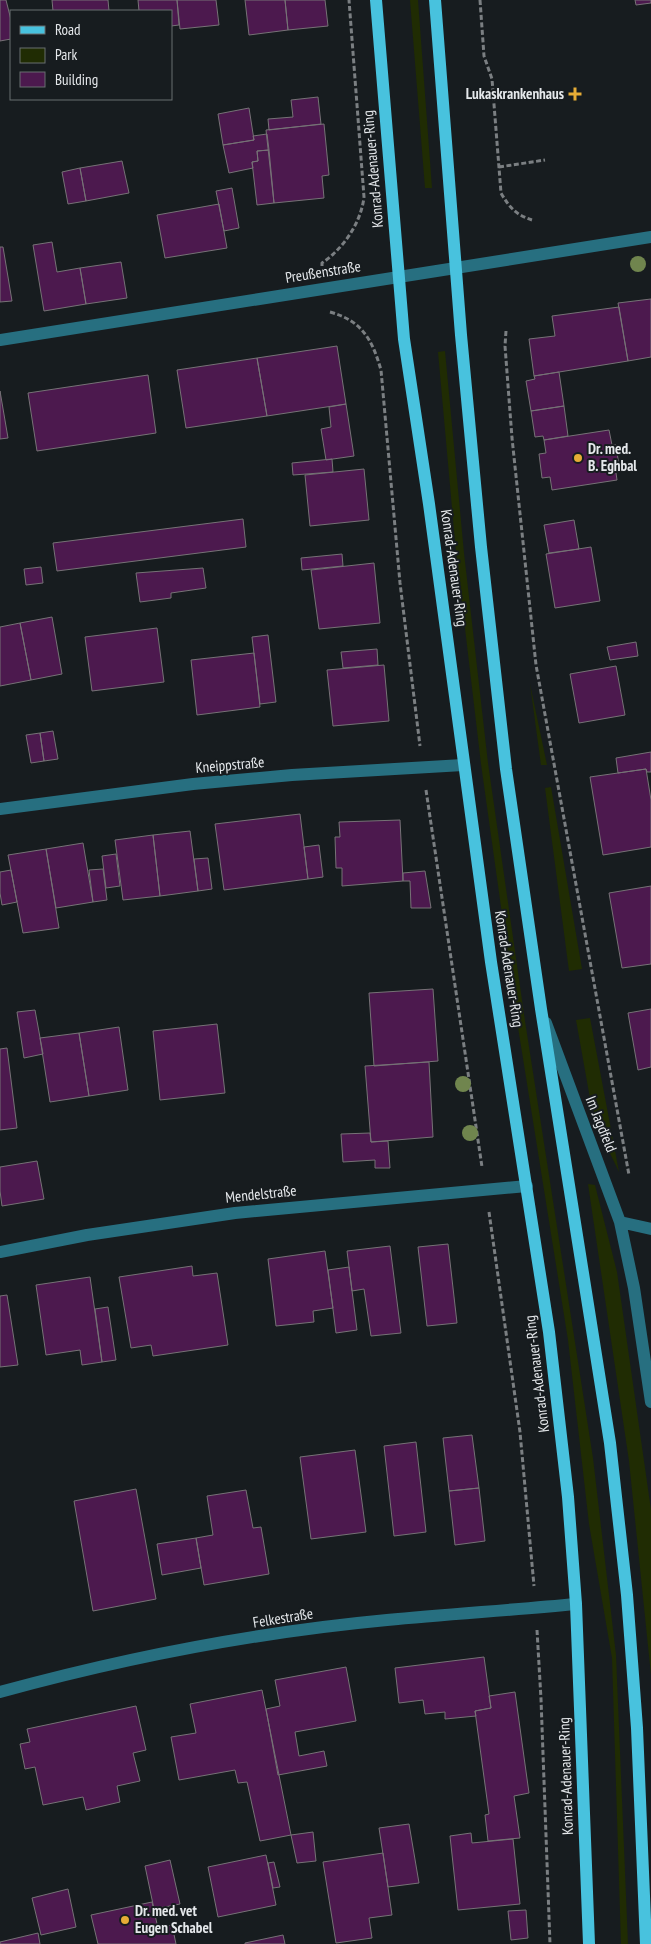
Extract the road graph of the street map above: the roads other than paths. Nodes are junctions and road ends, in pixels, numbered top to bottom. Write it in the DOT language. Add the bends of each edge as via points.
graph roads {
  1 [pos="376,0"];
  2 [pos="435,0"];
  3 [pos="651,237"];
  4 [pos="456,268"];
  5 [pos="399,276"];
  6 [pos="0,340"];
  7 [pos="463,765"];
  8 [pos="0,809"];
  9 [pos="542,1009"];
  10 [pos="527,1186"];
  11 [pos="620,1222"];
  12 [pos="651,1229"];
  13 [pos="0,1252"];
  14 [pos="651,1402"];
  15 [pos="576,1604"];
  16 [pos="0,1692"];
  17 [pos="589,1944"];
  18 [pos="646,1944"];
  1 -- 5 [label="main road, Konrad-Adenauer-Ring"];
  2 -- 4 [label="main road, Konrad-Adenauer-Ring"];
  3 -- 4 [label="street, Preußenstraße"];
  4 -- 5 [label="street, Preußenstraße"];
  4 -- 9 [label="main road, Konrad-Adenauer-Ring" via="480,537 504,749"];
  5 -- 6 [label="street, Preußenstraße"];
  5 -- 7 [label="main road, Konrad-Adenauer-Ring" via="404,339"];
  7 -- 8 [label="street, Kneippstraße" via="192,784"];
  7 -- 10 [label="main road, Konrad-Adenauer-Ring"];
  9 -- 11 [label="street, Im Jagdfeld"];
  9 -- 18 [label="main road, Konrad-Adenauer-Ring" via="610,1442 627,1595 637,1728"];
  10 -- 13 [label="street, Mendelstraße" via="235,1213 87,1234"];
  10 -- 15 [label="main road, Konrad-Adenauer-Ring" via="549,1332 568,1497"];
  11 -- 12 [label="street"];
  11 -- 14 [label="street" via="634,1288"];
  15 -- 16 [label="street, Felkestraße" via="386,1620 289,1632 167,1653"];
  15 -- 17 [label="main road, Konrad-Adenauer-Ring"];
}
